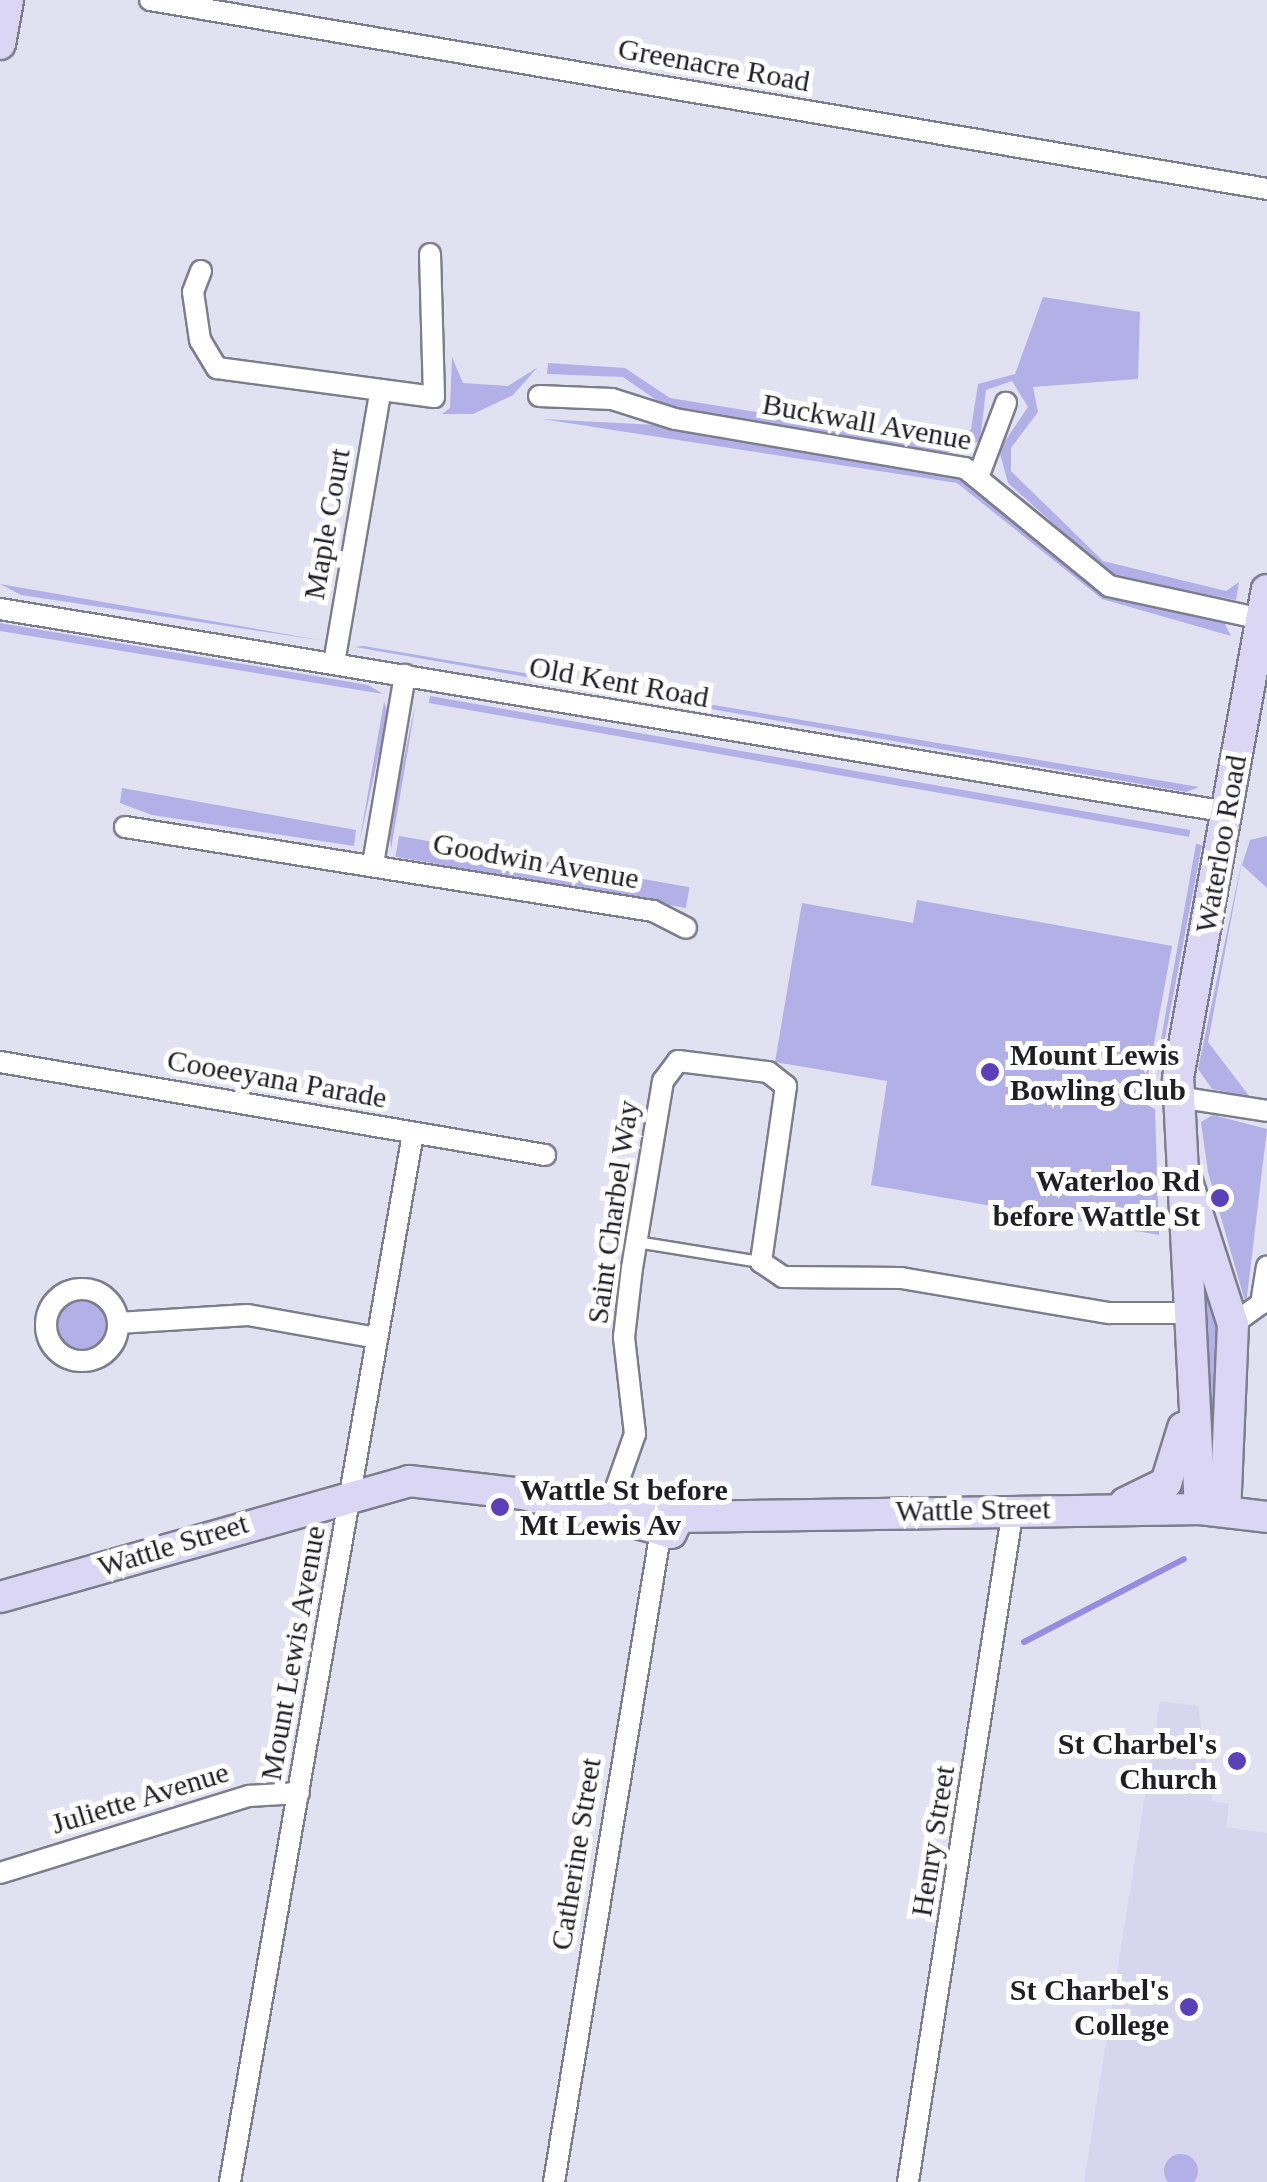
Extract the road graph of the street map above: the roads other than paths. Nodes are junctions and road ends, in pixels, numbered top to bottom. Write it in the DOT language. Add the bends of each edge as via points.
graph roads {
  1 [pos="8,0"];
  2 [pos="150,0"];
  3 [pos="0,44"];
  4 [pos="1267,189"];
  5 [pos="430,254"];
  6 [pos="201,271"];
  7 [pos="380,394"];
  8 [pos="539,396"];
  9 [pos="1006,404"];
  10 [pos="980,472"];
  11 [pos="1264,605"];
  12 [pos="0,608"];
  13 [pos="334,663"];
  14 [pos="405,676"];
  15 [pos="1228,812"];
  16 [pos="125,827"];
  17 [pos="373,864"];
  18 [pos="686,928"];
  19 [pos="0,1062"];
  20 [pos="1177,1098"];
  21 [pos="1267,1111"];
  22 [pos="413,1133"];
  23 [pos="544,1155"];
  24 [pos="1184,1176"];
  25 [pos="636,1242"];
  26 [pos="761,1262"];
  27 [pos="1267,1266"];
  28 [pos="1190,1312"];
  29 [pos="118,1322"];
  30 [pos="1233,1324"];
  31 [pos="377,1338"];
  32 [pos="1188,1401"];
  33 [pos="351,1492"];
  34 [pos="524,1494"];
  35 [pos="611,1502"];
  36 [pos="1100,1509"];
  37 [pos="1014,1510"];
  38 [pos="1212,1510"];
  39 [pos="1267,1517"];
  40 [pos="659,1520"];
  41 [pos="0,1598"];
  42 [pos="299,1793"];
  43 [pos="0,1872"];
  44 [pos="230,2182"];
  45 [pos="554,2182"];
  46 [pos="908,2182"];
  1 -- 3 [label="main road"];
  2 -- 4 [label="street, Greenacre Road"];
  5 -- 7 [label="street" via="434,397"];
  6 -- 7 [label="street" via="194,302 212,364"];
  7 -- 13 [label="street, Maple Court"];
  8 -- 10 [label="street, Buckwall Avenue" via="602,398"];
  9 -- 10 [label="street"];
  10 -- 11 [label="street, Buckwall Avenue" via="1109,586"];
  11 -- 15 [label="main road, Waterloo Road"];
  12 -- 13 [label="street, Old Kent Road"];
  13 -- 14 [label="street, Old Kent Road"];
  14 -- 15 [label="street, Old Kent Road"];
  14 -- 17 [label="street"];
  15 -- 20 [label="main road, Waterloo Road"];
  16 -- 17 [label="street, Goodwin Avenue"];
  17 -- 18 [label="street, Goodwin Avenue" via="653,912"];
  19 -- 22 [label="street, Cooeeyana Parade"];
  20 -- 21 [label="street"];
  20 -- 24 [label="main road, Waterloo Road"];
  22 -- 23 [label="street, Cooeeyana Parade"];
  22 -- 31 [label="street, Mount Lewis Avenue"];
  24 -- 28 [label="main road, Waterloo Road"];
  24 -- 30 [label="main road, Waterloo Road"];
  25 -- 26 [label="lane"];
  25 -- 26 [label="street, Saint Charbel Way" via="665,1072 697,1060 768,1072 786,1086"];
  25 -- 35 [label="street, Saint Charbel Way" via="624,1337 635,1434"];
  26 -- 28 [label="street" via="791,1278 926,1280 1108,1313"];
  27 -- 30 [label="street" via="1261,1304"];
  28 -- 32 [label="main road, Waterloo Road"];
  29 -- 31 [label="street" via="237,1314"];
  30 -- 38 [label="main road, Waterloo Road"];
  31 -- 33 [label="street, Mount Lewis Avenue"];
  32 -- 36 [label="main road" via="1166,1483"];
  32 -- 38 [label="main road, Waterloo Road"];
  33 -- 34 [label="main road, Wattle Street" via="409,1481"];
  33 -- 41 [label="main road, Wattle Street"];
  33 -- 42 [label="street, Mount Lewis Avenue"];
  34 -- 35 [label="main road, Wattle Street"];
  34 -- 40 [label="main road, Wattle Street"];
  35 -- 40 [label="main road, Wattle Street"];
  36 -- 37 [label="main road, Wattle Street"];
  36 -- 38 [label="main road, Wattle Street"];
  37 -- 40 [label="main road, Wattle Street"];
  37 -- 46 [label="street, Henry Street"];
  38 -- 39 [label="main road, Wattle Street"];
  40 -- 45 [label="street, Catherine Street"];
  42 -- 43 [label="street, Juliette Avenue" via="249,1796"];
  42 -- 44 [label="street, Mount Lewis Avenue"];
}
